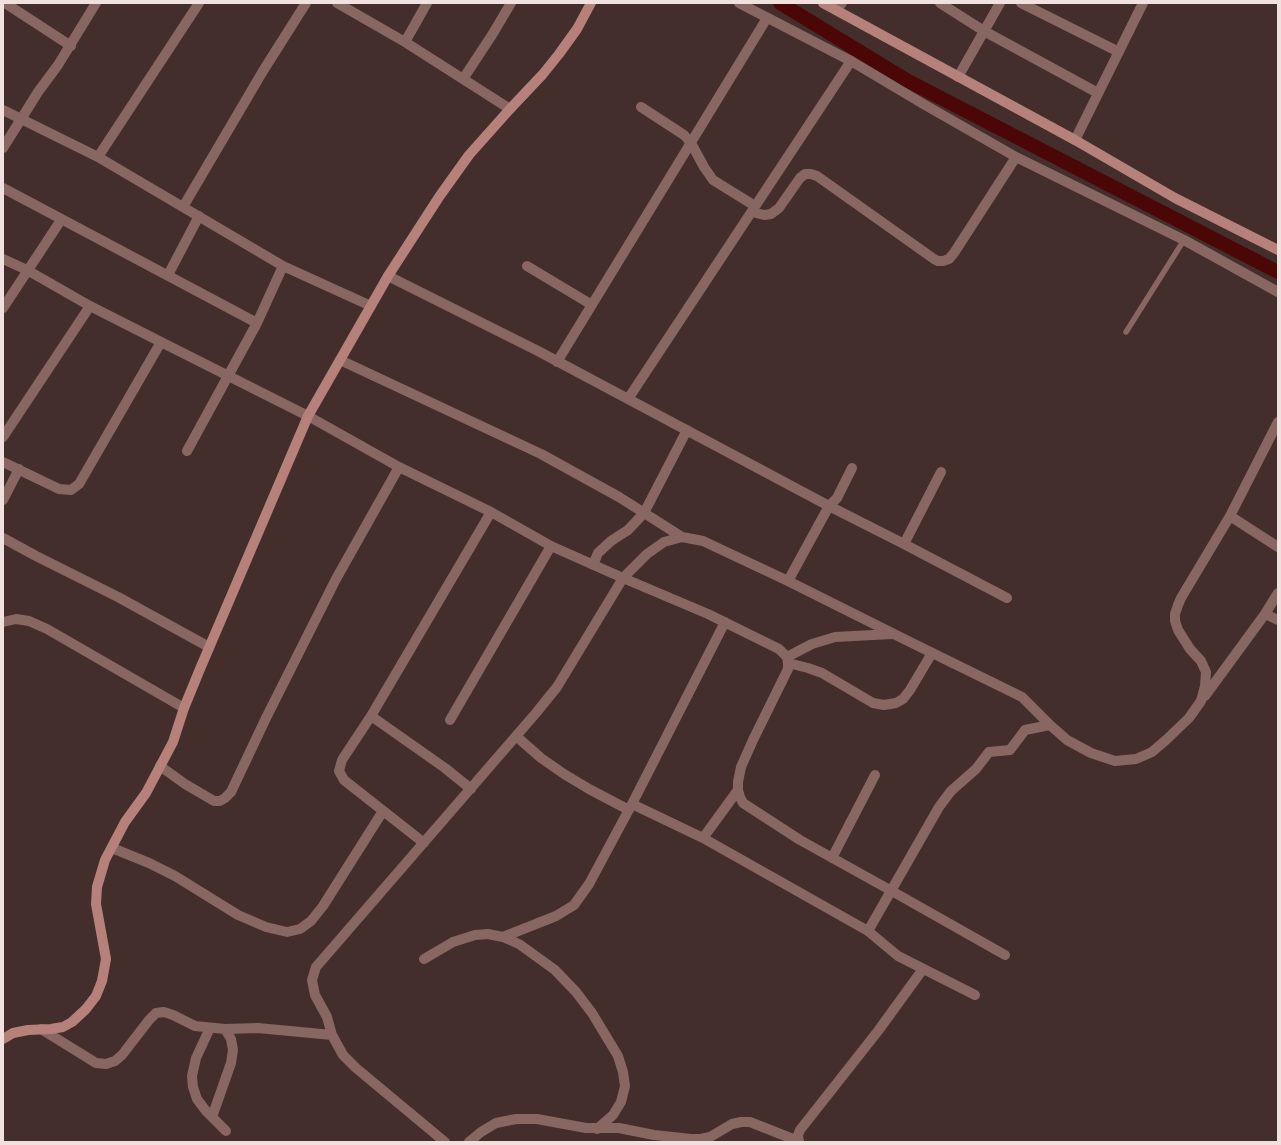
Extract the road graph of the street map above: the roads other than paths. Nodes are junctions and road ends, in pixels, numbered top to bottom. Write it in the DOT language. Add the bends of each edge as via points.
graph roads {
  1 [pos="96,3"];
  2 [pos="199,3"];
  3 [pos="306,3"];
  4 [pos="337,3"];
  5 [pos="428,3"];
  6 [pos="511,3"];
  7 [pos="591,3"];
  8 [pos="739,3"];
  9 [pos="823,3"];
  10 [pos="940,3"];
  11 [pos="1000,3"];
  12 [pos="1021,3"];
  13 [pos="1143,3"];
  14 [pos="12,5"];
  15 [pos="839,7"];
  16 [pos="767,18"];
  17 [pos="984,31"];
  18 [pos="405,42"];
  19 [pos="71,46"];
  20 [pos="1119,52"];
  21 [pos="852,61"];
  22 [pos="958,77"];
  23 [pos="463,79"];
  24 [pos="1098,93"];
  25 [pos="641,107"];
  26 [pos="510,109"];
  27 [pos="3,110"];
  28 [pos="20,120"];
  29 [pos="1075,140"];
  30 [pos="691,143"];
  31 [pos="3,148"];
  32 [pos="98,157"];
  33 [pos="1016,157"];
  34 [pos="3,188"];
  35 [pos="183,207"];
  36 [pos="753,209"];
  37 [pos="199,216"];
  38 [pos="61,220"];
  39 [pos="1184,240"];
  40 [pos="1278,250"];
  41 [pos="3,259"];
  42 [pos="283,266"];
  43 [pos="527,266"];
  44 [pos="27,270"];
  45 [pos="168,275"];
  46 [pos="388,276"];
  47 [pos="1278,292"];
  48 [pos="592,305"];
  49 [pos="90,306"];
  50 [pos="371,306"];
  51 [pos="3,308"];
  52 [pos="257,323"];
  53 [pos="1126,332"];
  54 [pos="161,342"];
  55 [pos="340,360"];
  56 [pos="557,362"];
  57 [pos="228,376"];
  58 [pos="628,399"];
  59 [pos="308,416"];
  60 [pos="1278,422"];
  61 [pos="687,430"];
  62 [pos="3,437"];
  63 [pos="188,451"];
  64 [pos="3,462"];
  65 [pos="399,467"];
  66 [pos="852,468"];
  67 [pos="19,469"];
  68 [pos="941,472"];
  69 [pos="3,500"];
  70 [pos="829,506"];
  71 [pos="492,512"];
  72 [pos="644,513"];
  73 [pos="1230,516"];
  74 [pos="682,537"];
  75 [pos="3,538"];
  76 [pos="904,544"];
  77 [pos="551,546"];
  78 [pos="1278,547"];
  79 [pos="593,565"];
  80 [pos="623,578"];
  81 [pos="788,581"];
  82 [pos="1278,593"];
  83 [pos="1007,598"];
  84 [pos="1265,614"];
  85 [pos="1278,620"];
  86 [pos="3,622"];
  87 [pos="725,622"];
  88 [pos="892,634"];
  89 [pos="210,647"];
  90 [pos="932,653"];
  91 [pos="788,660"];
  92 [pos="1201,701"];
  93 [pos="184,708"];
  94 [pos="370,716"];
  95 [pos="450,720"];
  96 [pos="1050,725"];
  97 [pos="516,736"];
  98 [pos="160,766"];
  99 [pos="875,775"];
  100 [pos="471,789"];
  101 [pos="738,790"];
  102 [pos="630,807"];
  103 [pos="383,811"];
  104 [pos="703,838"];
  105 [pos="424,843"];
  106 [pos="112,848"];
  107 [pos="832,858"];
  108 [pos="890,890"];
  109 [pos="868,931"];
  110 [pos="503,937"];
  111 [pos="1005,955"];
  112 [pos="424,959"];
  113 [pos="923,968"];
  114 [pos="975,995"];
  115 [pos="210,1028"];
  116 [pos="41,1029"];
  117 [pos="225,1029"];
  118 [pos="332,1035"];
  119 [pos="3,1039"];
  120 [pos="212,1117"];
  121 [pos="597,1129"];
  122 [pos="226,1131"];
  123 [pos="799,1141"];
  124 [pos="446,1142"];
  125 [pos="469,1142"];
  1 -- 19 [label="street"];
  2 -- 32 [label="street"];
  3 -- 35 [label="street"];
  4 -- 18 [label="street"];
  5 -- 18 [label="street"];
  6 -- 23 [label="street"];
  7 -- 26 [label="street" via="559,54"];
  8 -- 16 [label="street"];
  9 -- 15 [label="street"];
  10 -- 17 [label="street"];
  11 -- 17 [label="street"];
  12 -- 20 [label="street"];
  13 -- 20 [label="street"];
  14 -- 19 [label="street"];
  15 -- 22 [label="street"];
  16 -- 21 [label="street"];
  16 -- 30 [label="street"];
  17 -- 22 [label="street"];
  17 -- 24 [label="street"];
  18 -- 23 [label="street"];
  19 -- 28 [label="street"];
  20 -- 24 [label="street"];
  21 -- 33 [label="street"];
  21 -- 36 [label="street"];
  22 -- 29 [label="street"];
  23 -- 26 [label="street"];
  24 -- 29 [label="street"];
  25 -- 30 [label="street"];
  26 -- 46 [label="street" via="469,155"];
  27 -- 28 [label="street"];
  28 -- 31 [label="street"];
  28 -- 32 [label="street"];
  29 -- 40 [label="street" via="1175,198"];
  30 -- 36 [label="street" via="713,180"];
  30 -- 48 [label="street"];
  32 -- 35 [label="street"];
  33 -- 36 [label="street" via="954,253 943,261 938,261 811,174 805,174 800,178 779,208 771,214 764,215"];
  33 -- 39 [label="street"];
  34 -- 38 [label="street"];
  35 -- 37 [label="street"];
  36 -- 58 [label="street"];
  37 -- 42 [label="street"];
  37 -- 45 [label="street"];
  38 -- 44 [label="street"];
  38 -- 45 [label="street"];
  39 -- 47 [label="street"];
  39 -- 53 [label="lane"];
  41 -- 44 [label="street"];
  42 -- 50 [label="street"];
  42 -- 52 [label="street"];
  43 -- 48 [label="street"];
  44 -- 49 [label="street"];
  44 -- 51 [label="street"];
  45 -- 52 [label="street"];
  46 -- 50 [label="street"];
  46 -- 56 [label="street"];
  48 -- 56 [label="street"];
  49 -- 54 [label="street"];
  49 -- 62 [label="street"];
  50 -- 55 [label="street"];
  52 -- 57 [label="street"];
  54 -- 57 [label="street"];
  54 -- 67 [label="street" via="79,484 71,490 59,489"];
  55 -- 59 [label="street"];
  55 -- 72 [label="street" via="541,454"];
  56 -- 58 [label="street"];
  57 -- 59 [label="street"];
  57 -- 63 [label="street"];
  58 -- 61 [label="street"];
  59 -- 65 [label="street"];
  59 -- 89 [label="street"];
  60 -- 73 [label="street"];
  61 -- 70 [label="street"];
  61 -- 72 [label="street"];
  64 -- 67 [label="street"];
  65 -- 71 [label="street"];
  65 -- 98 [label="street" via="336,579 231,792 220,801 214,801"];
  66 -- 70 [label="street" via="837,498"];
  67 -- 69 [label="street"];
  68 -- 76 [label="street"];
  70 -- 76 [label="street"];
  70 -- 81 [label="street"];
  71 -- 77 [label="street"];
  71 -- 94 [label="street"];
  72 -- 74 [label="street"];
  72 -- 79 [label="street" via="628,530 598,553"];
  73 -- 78 [label="street"];
  73 -- 92 [label="street" via="1181,598 1175,614 1178,630 1206,672"];
  74 -- 80 [label="street" via="664,542"];
  74 -- 81 [label="street" via="703,541"];
  75 -- 89 [label="street"];
  76 -- 83 [label="street"];
  77 -- 79 [label="street"];
  77 -- 95 [label="street"];
  79 -- 80 [label="street"];
  80 -- 87 [label="street"];
  80 -- 97 [label="street" via="556,687"];
  81 -- 88 [label="street"];
  82 -- 84 [label="street"];
  84 -- 85 [label="street"];
  84 -- 92 [label="street"];
  86 -- 93 [label="street" via="16,619 29,621 47,629"];
  87 -- 91 [label="street" via="780,649"];
  87 -- 102 [label="street"];
  88 -- 90 [label="street"];
  88 -- 91 [label="street" via="835,637 812,644"];
  89 -- 93 [label="street"];
  90 -- 91 [label="street" via="903,699 884,705 873,703 822,674"];
  90 -- 96 [label="street" via="1022,697"];
  91 -- 101 [label="street" via="788,669 742,767"];
  92 -- 96 [label="street" via="1189,718 1166,740 1152,752 1136,759 1115,761 1091,753 1067,740"];
  93 -- 98 [label="street" via="173,742"];
  94 -- 100 [label="street"];
  94 -- 103 [label="street" via="342,760 340,771 344,780"];
  96 -- 108 [label="street" via="1025,730 1010,750 989,752 976,769 951,791"];
  97 -- 100 [label="street"];
  97 -- 102 [label="street" via="541,758 588,789"];
  98 -- 106 [label="street"];
  99 -- 107 [label="street"];
  100 -- 105 [label="street"];
  101 -- 104 [label="street"];
  101 -- 107 [label="street" via="743,803"];
  102 -- 104 [label="street"];
  102 -- 110 [label="street" via="589,884 574,905 556,916"];
  103 -- 105 [label="street"];
  103 -- 106 [label="street" via="323,906 311,921 300,929 287,932 266,927 238,915 175,876"];
  104 -- 109 [label="street"];
  105 -- 118 [label="street" via="316,967 312,980 315,995 327,1017"];
  106 -- 116 [label="street" via="105,860 97,887 96,904 106,959 102,981 96,996 72,1022 51,1029"];
  107 -- 108 [label="street"];
  108 -- 109 [label="street"];
  108 -- 111 [label="street"];
  109 -- 113 [label="street" via="898,956"];
  110 -- 112 [label="street" via="475,935 454,942"];
  110 -- 121 [label="street" via="519,944 554,970 576,992 618,1056 625,1086 621,1102 613,1115"];
  113 -- 114 [label="street"];
  113 -- 123 [label="street" via="878,1031 800,1130"];
  115 -- 116 [label="street" via="195,1026 164,1012 156,1014 122,1055 106,1064 96,1063"];
  115 -- 117 [label="street"];
  115 -- 120 [label="street" via="196,1058 192,1076 197,1099"];
  116 -- 119 [label="street" via="13,1033"];
  117 -- 118 [label="street" via="258,1028"];
  117 -- 120 [label="street" via="233,1050"];
  118 -- 124 [label="street" via="343,1055 356,1068"];
  120 -- 122 [label="street"];
  121 -- 123 [label="street" via="619,1128 654,1135 701,1139 710,1137 732,1124 750,1122"];
  121 -- 125 [label="street" via="516,1119 496,1123"];
}
